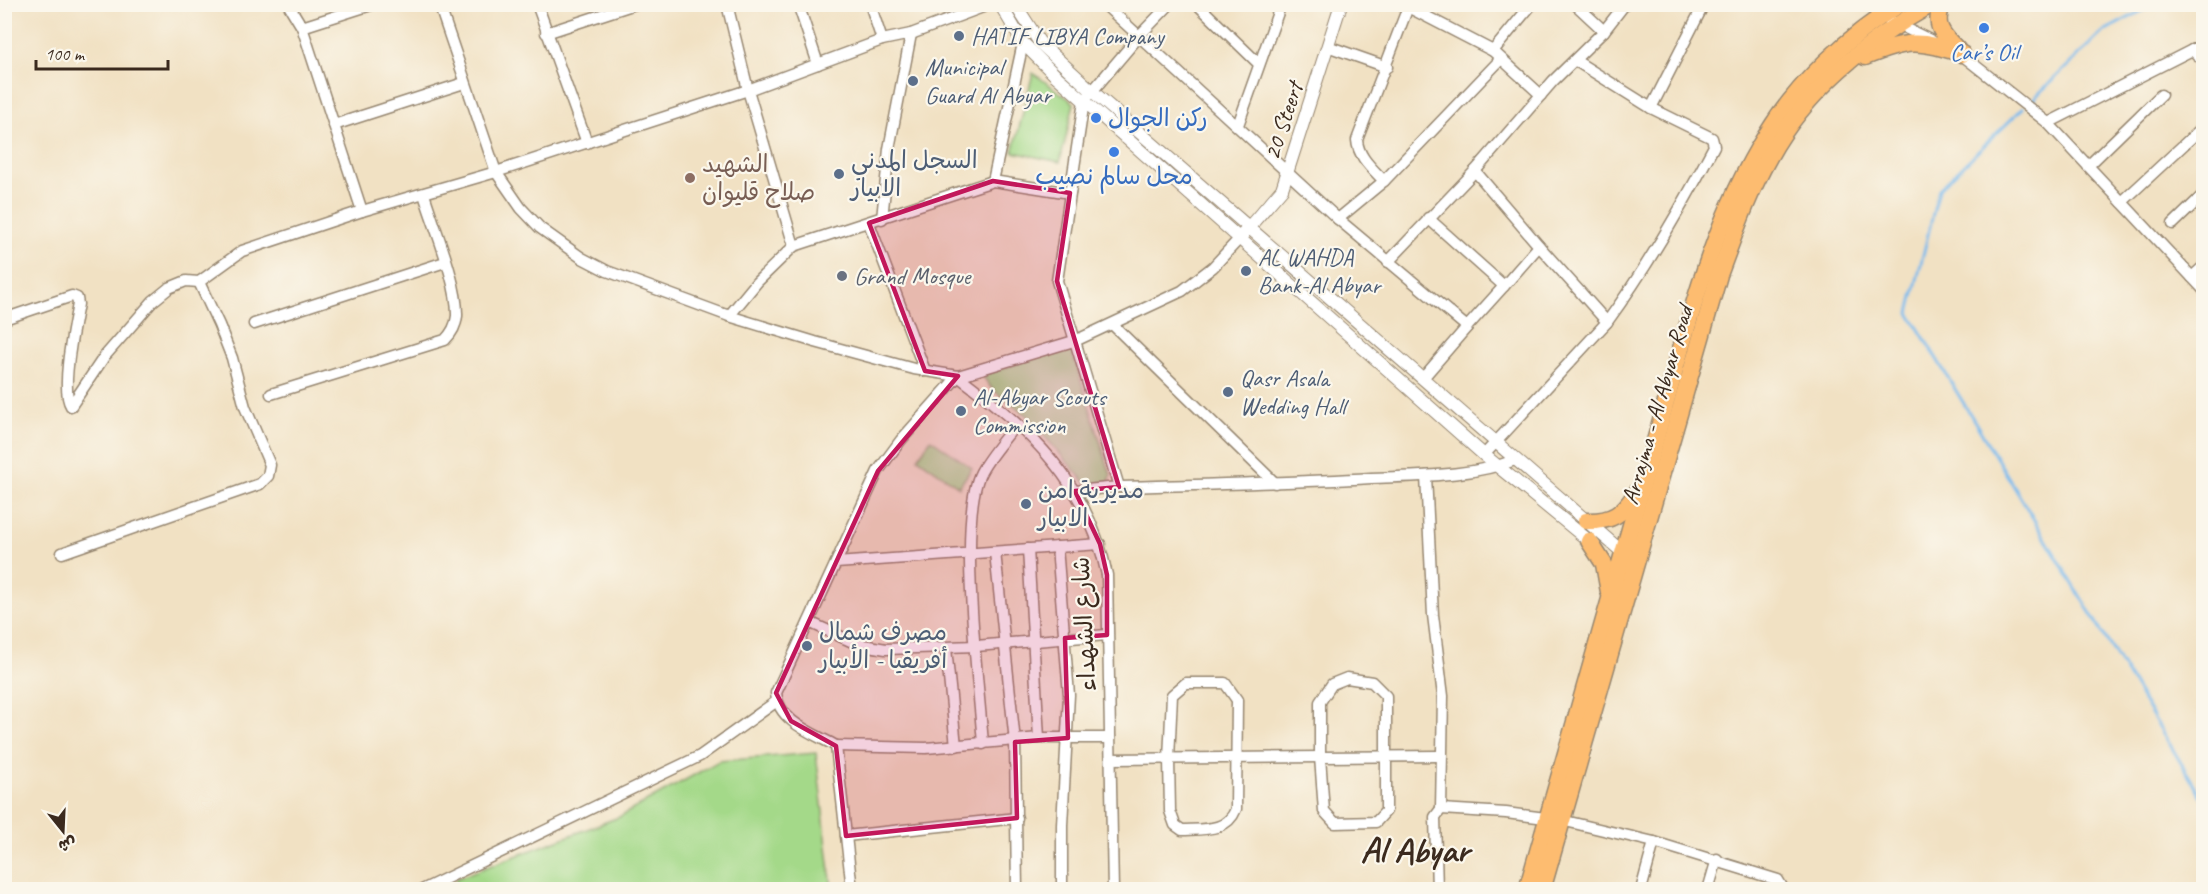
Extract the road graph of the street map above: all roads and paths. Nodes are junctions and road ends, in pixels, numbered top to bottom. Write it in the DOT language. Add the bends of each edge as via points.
graph roads {
  1 [pos="288,4"];
  2 [pos="374,4"];
  3 [pos="439,4"];
  4 [pos="537,4"];
  5 [pos="634,4"];
  6 [pos="727,4"];
  7 [pos="798,4"];
  8 [pos="870,4"];
  9 [pos="991,4"];
  10 [pos="1000,4"];
  11 [pos="1015,4"];
  12 [pos="1104,4"];
  13 [pos="1170,4"];
  14 [pos="1197,4"];
  15 [pos="1281,4"];
  16 [pos="1341,4"];
  17 [pos="1532,4"];
  18 [pos="1575,4"];
  19 [pos="1625,4"];
  20 [pos="1704,4"];
  21 [pos="1868,4"];
  22 [pos="1900,4"];
  23 [pos="1932,4"];
  24 [pos="1943,4"];
  25 [pos="1408,6"];
  26 [pos="1881,16"];
  27 [pos="1897,24"];
  28 [pos="302,27"];
  29 [pos="1604,31"];
  30 [pos="546,33"];
  31 [pos="911,34"];
  32 [pos="1140,35"];
  33 [pos="882,40"];
  34 [pos="1023,43"];
  35 [pos="2204,44"];
  36 [pos="1330,47"];
  37 [pos="2192,50"];
  38 [pos="1962,54"];
  39 [pos="1497,55"];
  40 [pos="1576,61"];
  41 [pos="2204,61"];
  42 [pos="818,64"];
  43 [pos="1259,64"];
  44 [pos="1846,64"];
  45 [pos="1387,67"];
  46 [pos="464,83"];
  47 [pos="748,90"];
  48 [pos="1541,95"];
  49 [pos="2162,95"];
  50 [pos="1088,96"];
  51 [pos="1651,108"];
  52 [pos="2048,123"];
  53 [pos="1238,124"];
  54 [pos="334,125"];
  55 [pos="2204,126"];
  56 [pos="586,143"];
  57 [pos="2088,166"];
  58 [pos="1475,171"];
  59 [pos="496,172"];
  60 [pos="1288,174"];
  61 [pos="993,181"];
  62 [pos="1384,181"];
  63 [pos="1070,193"];
  64 [pos="424,194"];
  65 [pos="2204,194"];
  66 [pos="2122,202"];
  67 [pos="363,211"];
  68 [pos="882,219"];
  69 [pos="1338,219"];
  70 [pos="1428,219"];
  71 [pos="869,223"];
  72 [pos="2173,224"];
  73 [pos="1244,233"];
  74 [pos="794,246"];
  75 [pos="1539,246"];
  76 [pos="445,262"];
  77 [pos="1388,262"];
  78 [pos="2204,266"];
  79 [pos="2192,277"];
  80 [pos="199,282"];
  81 [pos="1504,286"];
  82 [pos="2204,290"];
  83 [pos="729,316"];
  84 [pos="4,319"];
  85 [pos="1607,322"];
  86 [pos="254,324"];
  87 [pos="1113,325"];
  88 [pos="1467,327"];
  89 [pos="1077,340"];
  90 [pos="925,371"];
  91 [pos="958,376"];
  92 [pos="1423,378"];
  93 [pos="271,394"];
  94 [pos="1016,424"];
  95 [pos="1495,442"];
  96 [pos="1484,455"];
  97 [pos="1515,460"];
  98 [pos="1497,467"];
  99 [pos="1425,476"];
  100 [pos="1644,479"];
  101 [pos="1275,483"];
  102 [pos="1119,487"];
  103 [pos="1075,491"];
  104 [pos="1586,521"];
  105 [pos="1589,541"];
  106 [pos="1100,544"];
  107 [pos="1057,547"];
  108 [pos="1028,549"];
  109 [pos="994,552"];
  110 [pos="62,553"];
  111 [pos="970,553"];
  112 [pos="836,563"];
  113 [pos="1628,566"];
  114 [pos="1608,604"];
  115 [pos="809,622"];
  116 [pos="1107,635"];
  117 [pos="1065,638"];
  118 [pos="1034,641"];
  119 [pos="1004,645"];
  120 [pos="976,646"];
  121 [pos="945,648"];
  122 [pos="777,701"];
  123 [pos="1039,738"];
  124 [pos="1068,738"];
  125 [pos="1110,738"];
  126 [pos="1015,742"];
  127 [pos="982,744"];
  128 [pos="836,746"];
  129 [pos="956,746"];
  130 [pos="1385,756"];
  131 [pos="1440,756"];
  132 [pos="1320,757"];
  133 [pos="1236,758"];
  134 [pos="1111,759"];
  135 [pos="1169,759"];
  136 [pos="1441,809"];
  137 [pos="1017,818"];
  138 [pos="1554,819"];
  139 [pos="846,836"];
  140 [pos="1654,842"];
  141 [pos="1717,859"];
  142 [pos="422,890"];
  143 [pos="852,890"];
  144 [pos="1017,890"];
  145 [pos="1062,890"];
  146 [pos="1113,890"];
  147 [pos="1437,890"];
  148 [pos="1527,890"];
  149 [pos="1542,890"];
  150 [pos="1641,890"];
  151 [pos="1708,890"];
  152 [pos="1784,890"];
  1 -- 28 [label="street"];
  2 -- 28 [label="street"];
  3 -- 46 [label="street"];
  4 -- 30 [label="street"];
  5 -- 30 [label="street"];
  6 -- 47 [label="street"];
  7 -- 42 [label="street"];
  8 -- 33 [label="street"];
  9 -- 31 [label="street"];
  10 -- 34 [label="street"];
  11 -- 50 [label="street" via="1040,43"];
  12 -- 32 [label="street"];
  13 -- 32 [label="street"];
  14 -- 43 [label="street"];
  15 -- 43 [label="street"];
  16 -- 36 [label="street, 20 Steert"];
  17 -- 39 [label="street"];
  18 -- 29 [label="street"];
  19 -- 29 [label="street"];
  20 -- 51 [label="street"];
  21 -- 26 [label="street"];
  22 -- 26 [label="highway, Arrajma - Al Abyar Road"];
  23 -- 27 [label="highway, Arrajma - Al Abyar Road"];
  24 -- 38 [label="highway" via="1940,29"];
  25 -- 39 [label="street"];
  25 -- 45 [label="street"];
  26 -- 27 [label="street"];
  26 -- 100 [label="highway, Arrajma - Al Abyar Road" via="1829,59 1796,95 1766,135 1744,174 1714,244"];
  27 -- 38 [label="street"];
  27 -- 44 [label="highway, Arrajma - Al Abyar Road"];
  28 -- 54 [label="street"];
  29 -- 40 [label="street"];
  30 -- 56 [label="street"];
  31 -- 33 [label="street"];
  31 -- 68 [label="street" via="889,149"];
  32 -- 50 [label="street"];
  32 -- 53 [label="street"];
  33 -- 42 [label="street"];
  34 -- 50 [label="street"];
  34 -- 61 [label="street"];
  35 -- 37 [label="street"];
  36 -- 45 [label="street"];
  36 -- 60 [label="street, 20 Steert"];
  37 -- 41 [label="street"];
  37 -- 52 [label="street"];
  38 -- 44 [label="highway" via="1929,43 1911,42"];
  38 -- 52 [label="street"];
  39 -- 48 [label="street"];
  39 -- 62 [label="street"];
  40 -- 48 [label="street"];
  40 -- 51 [label="street"];
  42 -- 47 [label="street"];
  43 -- 53 [label="street"];
  44 -- 113 [label="highway, Arrajma - Al Abyar Road" via="1817,93 1769,156 1742,215 1719,276"];
  45 -- 62 [label="street" via="1357,140 1357,148"];
  46 -- 54 [label="street"];
  46 -- 59 [label="street"];
  47 -- 56 [label="street"];
  47 -- 74 [label="street"];
  48 -- 58 [label="street"];
  49 -- 57 [label="street"];
  50 -- 63 [label="street"];
  50 -- 73 [label="street"];
  51 -- 85 [label="street" via="1712,138 1714,146 1638,280"];
  52 -- 57 [label="street"];
  53 -- 60 [label="street"];
  54 -- 67 [label="street"];
  55 -- 66 [label="street"];
  56 -- 59 [label="street"];
  57 -- 66 [label="street"];
  58 -- 70 [label="street"];
  58 -- 75 [label="street"];
  59 -- 64 [label="street"];
  59 -- 83 [label="street" via="540,228 582,258"];
  60 -- 69 [label="street"];
  60 -- 73 [label="street, 20 Steert" via="1274,200"];
  61 -- 63 [label="street"];
  61 -- 68 [label="street"];
  62 -- 69 [label="street"];
  63 -- 89 [label="street" via="1057,281"];
  64 -- 67 [label="street"];
  64 -- 76 [label="street"];
  65 -- 72 [label="street"];
  66 -- 79 [label="street"];
  67 -- 80 [label="street" via="242,251"];
  68 -- 71 [label="street"];
  69 -- 77 [label="street"];
  70 -- 77 [label="street"];
  70 -- 81 [label="street"];
  71 -- 74 [label="street"];
  71 -- 90 [label="street"];
  73 -- 87 [label="street" via="1213,267 1182,291"];
  73 -- 92 [label="street"];
  73 -- 96 [label="street"];
  74 -- 83 [label="street"];
  75 -- 81 [label="street"];
  75 -- 85 [label="street"];
  76 -- 86 [label="street"];
  76 -- 93 [label="street" via="456,299 457,318 445,340"];
  77 -- 88 [label="street"];
  78 -- 79 [label="street"];
  79 -- 82 [label="street"];
  80 -- 84 [label="street" via="186,281 169,288 153,301 104,357 71,406 68,360 77,298"];
  80 -- 110 [label="street" via="232,358 245,407 270,465 268,476 260,484"];
  81 -- 88 [label="street"];
  83 -- 90 [label="street"];
  85 -- 95 [label="street"];
  87 -- 89 [label="street"];
  87 -- 101 [label="street"];
  88 -- 92 [label="street"];
  89 -- 91 [label="street"];
  89 -- 102 [label="street"];
  90 -- 91 [label="street"];
  91 -- 94 [label="street, شارع الشهداء"];
  91 -- 112 [label="street" via="878,471"];
  92 -- 95 [label="street"];
  94 -- 103 [label="street, شارع الشهداء" via="1061,468"];
  94 -- 111 [label="street" via="980,472 972,506"];
  95 -- 96 [label="street"];
  95 -- 97 [label="street"];
  96 -- 98 [label="street"];
  97 -- 98 [label="street"];
  97 -- 104 [label="street"];
  98 -- 99 [label="street"];
  98 -- 105 [label="street"];
  99 -- 101 [label="street"];
  99 -- 131 [label="street" via="1433,615 1443,696"];
  100 -- 104 [label="highway" via="1622,513 1607,521"];
  100 -- 113 [label="highway, Arrajma - Al Abyar Road"];
  101 -- 102 [label="street"];
  102 -- 103 [label="street"];
  103 -- 106 [label="street, شارع الشهداء"];
  104 -- 113 [label="street"];
  105 -- 113 [label="street"];
  105 -- 114 [label="highway" via="1608,577"];
  106 -- 107 [label="street"];
  106 -- 116 [label="street, شارع الشهداء" via="1107,575"];
  107 -- 108 [label="street"];
  107 -- 117 [label="street"];
  108 -- 109 [label="street"];
  108 -- 118 [label="street"];
  109 -- 111 [label="street"];
  109 -- 119 [label="street"];
  111 -- 112 [label="street"];
  111 -- 120 [label="street"];
  112 -- 115 [label="street"];
  113 -- 114 [label="highway, Arrajma - Al Abyar Road"];
  113 -- 138 [label="highway, Arrajma - Al Abyar Road"];
  114 -- 138 [label="highway, Arrajma - Al Abyar Road"];
  115 -- 121 [label="street" via="857,645 886,649"];
  115 -- 122 [label="street" via="777,693"];
  116 -- 117 [label="street"];
  116 -- 125 [label="street, شارع الشهداء"];
  117 -- 118 [label="street"];
  117 -- 124 [label="street"];
  118 -- 119 [label="street"];
  118 -- 123 [label="street"];
  119 -- 120 [label="street"];
  119 -- 126 [label="street"];
  120 -- 121 [label="street"];
  120 -- 127 [label="street"];
  121 -- 129 [label="street"];
  122 -- 128 [label="street" via="791,721"];
  122 -- 142 [label="street" via="700,756"];
  123 -- 124 [label="street"];
  123 -- 126 [label="street"];
  124 -- 125 [label="street"];
  124 -- 145 [label="street"];
  125 -- 134 [label="street, شارع الشهداء"];
  126 -- 127 [label="street"];
  126 -- 137 [label="street"];
  127 -- 129 [label="street"];
  128 -- 129 [label="street"];
  128 -- 139 [label="street"];
  130 -- 131 [label="street"];
  130 -- 132 [label="street"];
  130 -- 132 [label="street" via="1383,817 1376,822 1335,823 1324,811"];
  130 -- 132 [label="street" via="1386,696 1372,682 1347,678 1332,684 1320,702"];
  131 -- 136 [label="street"];
  132 -- 133 [label="street"];
  133 -- 135 [label="street"];
  133 -- 135 [label="street" via="1233,817 1217,828 1182,830 1172,819"];
  133 -- 135 [label="street" via="1238,700 1232,690 1225,683 1186,683 1172,696"];
  134 -- 135 [label="street"];
  134 -- 146 [label="street, شارع الشهداء"];
  136 -- 138 [label="street"];
  136 -- 147 [label="street" via="1435,817"];
  137 -- 139 [label="street"];
  137 -- 144 [label="street"];
  138 -- 140 [label="street"];
  138 -- 148 [label="highway, Arrajma - Al Abyar Road"];
  138 -- 149 [label="highway, Arrajma - Al Abyar Road"];
  139 -- 143 [label="street"];
  140 -- 141 [label="street"];
  140 -- 150 [label="street"];
  141 -- 151 [label="street"];
  141 -- 152 [label="street" via="1778,880"];
}
